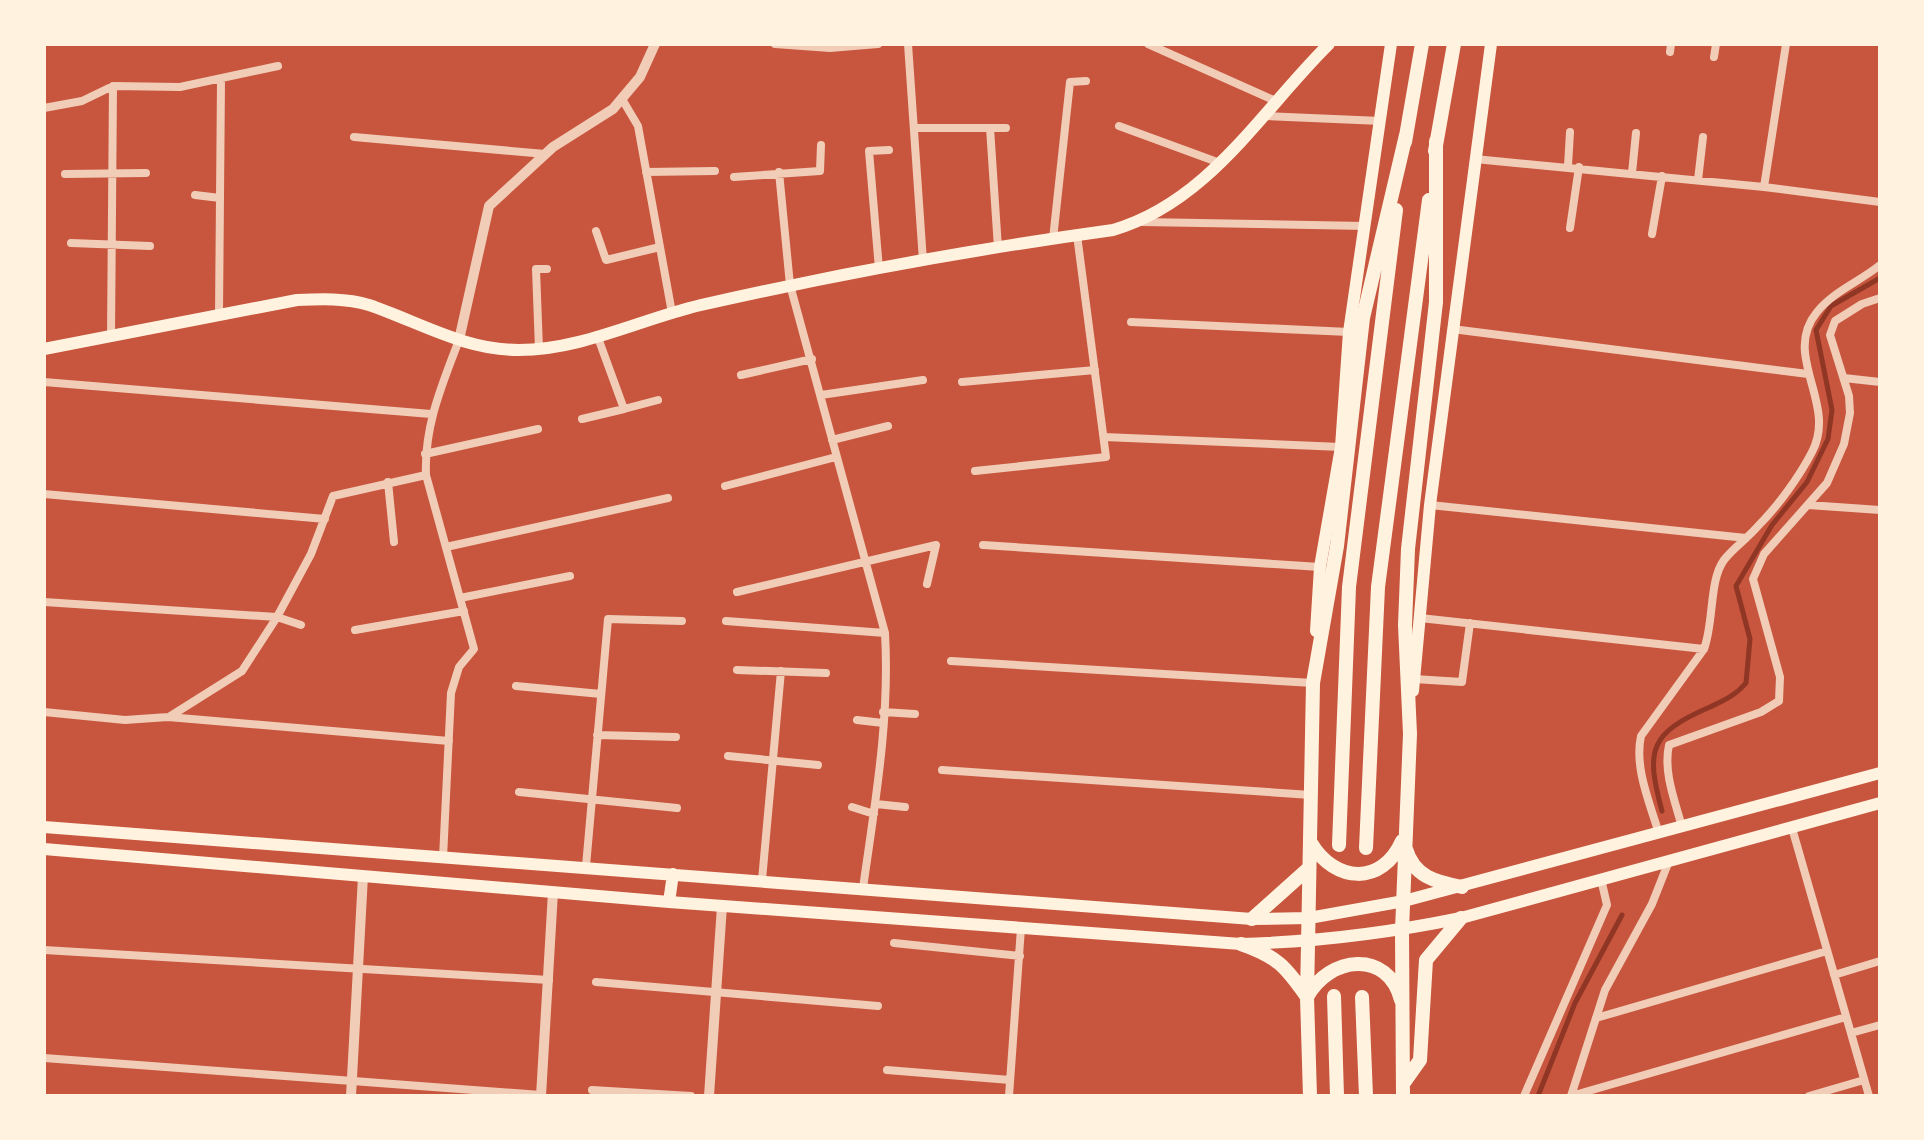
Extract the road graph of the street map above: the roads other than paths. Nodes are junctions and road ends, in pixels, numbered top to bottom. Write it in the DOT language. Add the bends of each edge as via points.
graph roads {
  1 [pos="655,44"];
  2 [pos="775,44"];
  3 [pos="878,44"];
  4 [pos="908,44"];
  5 [pos="1148,44"];
  6 [pos="1329,44"];
  7 [pos="1391,44"];
  8 [pos="1422,44"];
  9 [pos="1454,44"];
  10 [pos="1491,44"];
  11 [pos="1716,44"];
  12 [pos="1786,44"];
  13 [pos="1714,57"];
  14 [pos="278,66"];
  15 [pos="221,80"];
  16 [pos="1086,81"];
  17 [pos="113,86"];
  18 [pos="622,99"];
  19 [pos="1278,102"];
  20 [pos="44,108"];
  21 [pos="1266,116"];
  22 [pos="1382,122"];
  23 [pos="1119,126"];
  24 [pos="914,128"];
  25 [pos="990,128"];
  26 [pos="1006,128"];
  27 [pos="1570,132"];
  28 [pos="1636,133"];
  29 [pos="1406,135"];
  30 [pos="354,137"];
  31 [pos="1703,137"];
  32 [pos="1436,141"];
  33 [pos="821,145"];
  34 [pos="889,150"];
  35 [pos="545,154"];
  36 [pos="1475,159"];
  37 [pos="1220,163"];
  38 [pos="1568,166"];
  39 [pos="1579,167"];
  40 [pos="715,171"];
  41 [pos="646,172"];
  42 [pos="779,172"];
  43 [pos="113,173"];
  44 [pos="146,173"];
  45 [pos="1632,173"];
  46 [pos="65,174"];
  47 [pos="1662,176"];
  48 [pos="734,177"];
  49 [pos="1698,180"];
  50 [pos="1764,187"];
  51 [pos="195,195"];
  52 [pos="220,198"];
  53 [pos="1880,202"];
  54 [pos="1142,222"];
  55 [pos="1366,226"];
  56 [pos="1570,228"];
  57 [pos="596,231"];
  58 [pos="1652,234"];
  59 [pos="1077,235"];
  60 [pos="1053,239"];
  61 [pos="71,243"];
  62 [pos="112,244"];
  63 [pos="150,246"];
  64 [pos="660,247"];
  65 [pos="998,248"];
  66 [pos="923,261"];
  67 [pos="1880,265"];
  68 [pos="547,269"];
  69 [pos="879,269"];
  70 [pos="790,285"];
  71 [pos="1880,298"];
  72 [pos="672,313"];
  73 [pos="219,315"];
  74 [pos="1131,322"];
  75 [pos="1452,329"];
  76 [pos="1349,332"];
  77 [pos="597,335"];
  78 [pos="111,337"];
  79 [pos="459,340"];
  80 [pos="44,349"];
  81 [pos="539,349"];
  82 [pos="812,359"];
  83 [pos="1095,370"];
  84 [pos="1808,374"];
  85 [pos="741,375"];
  86 [pos="1844,378"];
  87 [pos="923,380"];
  88 [pos="44,382"];
  89 [pos="962,382"];
  90 [pos="1880,382"];
  91 [pos="821,395"];
  92 [pos="658,400"];
  93 [pos="624,409"];
  94 [pos="431,414"];
  95 [pos="582,419"];
  96 [pos="888,426"];
  97 [pos="538,429"];
  98 [pos="1104,437"];
  99 [pos="832,440"];
  100 [pos="1341,447"];
  101 [pos="425,454"];
  102 [pos="836,457"];
  103 [pos="975,471"];
  104 [pos="426,475"];
  105 [pos="388,482"];
  106 [pos="725,486"];
  107 [pos="44,494"];
  108 [pos="668,498"];
  109 [pos="1430,505"];
  110 [pos="1808,505"];
  111 [pos="1880,510"];
  112 [pos="325,519"];
  113 [pos="1746,538"];
  114 [pos="394,542"];
  115 [pos="983,545"];
  116 [pos="446,547"];
  117 [pos="865,560"];
  118 [pos="1320,567"];
  119 [pos="570,576"];
  120 [pos="927,584"];
  121 [pos="737,592"];
  122 [pos="460,598"];
  123 [pos="44,602"];
  124 [pos="464,611"];
  125 [pos="277,617"];
  126 [pos="1420,618"];
  127 [pos="682,621"];
  128 [pos="726,621"];
  129 [pos="1470,623"];
  130 [pos="301,625"];
  131 [pos="355,630"];
  132 [pos="885,633"];
  133 [pos="1704,649"];
  134 [pos="951,661"];
  135 [pos="737,670"];
  136 [pos="781,671"];
  137 [pos="826,673"];
  138 [pos="1414,679"];
  139 [pos="1313,683"];
  140 [pos="516,686"];
  141 [pos="601,694"];
  142 [pos="44,712"];
  143 [pos="883,712"];
  144 [pos="915,714"];
  145 [pos="168,717"];
  146 [pos="857,720"];
  147 [pos="883,723"];
  148 [pos="1410,734"];
  149 [pos="597,735"];
  150 [pos="676,737"];
  151 [pos="449,741"];
  152 [pos="728,756"];
  153 [pos="773,760"];
  154 [pos="818,765"];
  155 [pos="942,770"];
  156 [pos="1880,773"];
  157 [pos="519,792"];
  158 [pos="1311,795"];
  159 [pos="592,800"];
  160 [pos="1880,803"];
  161 [pos="852,807"];
  162 [pos="905,807"];
  163 [pos="677,808"];
  164 [pos="875,809"];
  165 [pos="44,827"];
  166 [pos="1682,827"];
  167 [pos="1792,828"];
  168 [pos="1659,834"];
  169 [pos="1404,837"];
  170 [pos="1311,843"];
  171 [pos="1339,845"];
  172 [pos="1366,848"];
  173 [pos="44,849"];
  174 [pos="61,851"];
  175 [pos="44,857"];
  176 [pos="443,858"];
  177 [pos="1669,861"];
  178 [pos="586,866"];
  179 [pos="1309,868"];
  180 [pos="673,874"];
  181 [pos="363,876"];
  182 [pos="1601,879"];
  183 [pos="762,880"];
  184 [pos="1462,887"];
  185 [pos="863,888"];
  186 [pos="553,892"];
  187 [pos="1404,901"];
  188 [pos="669,902"];
  189 [pos="722,906"];
  190 [pos="1309,918"];
  191 [pos="1461,918"];
  192 [pos="1252,919"];
  193 [pos="1021,928"];
  194 [pos="1402,930"];
  195 [pos="1309,942"];
  196 [pos="894,943"];
  197 [pos="1241,944"];
  198 [pos="44,950"];
  199 [pos="1827,951"];
  200 [pos="1020,956"];
  201 [pos="1880,961"];
  202 [pos="358,970"];
  203 [pos="1834,975"];
  204 [pos="549,980"];
  205 [pos="596,982"];
  206 [pos="716,992"];
  207 [pos="1334,996"];
  208 [pos="1307,997"];
  209 [pos="1362,997"];
  210 [pos="878,1006"];
  211 [pos="1403,1009"];
  212 [pos="1846,1017"];
  213 [pos="1596,1018"];
  214 [pos="1880,1025"];
  215 [pos="1851,1033"];
  216 [pos="44,1058"];
  217 [pos="887,1070"];
  218 [pos="1010,1080"];
  219 [pos="1864,1080"];
  220 [pos="352,1083"];
  221 [pos="592,1090"];
  222 [pos="1403,1090"];
  223 [pos="351,1096"];
  224 [pos="541,1096"];
  225 [pos="691,1096"];
  226 [pos="709,1096"];
  227 [pos="1009,1096"];
  228 [pos="1310,1096"];
  229 [pos="1337,1096"];
  230 [pos="1366,1096"];
  231 [pos="1524,1096"];
  232 [pos="1571,1096"];
  233 [pos="1809,1096"];
  234 [pos="1869,1096"];
  1 -- 18 [label="street" via="640,77"];
  2 -- 3 [label="street"];
  4 -- 24 [label="street"];
  5 -- 19 [label="street"];
  6 -- 19 [label="main road"];
  7 -- 22 [label="main road"];
  8 -- 29 [label="highway"];
  9 -- 32 [label="highway"];
  10 -- 36 [label="main road"];
  11 -- 13 [label="street"];
  12 -- 50 [label="street"];
  14 -- 15 [label="street"];
  15 -- 17 [label="street" via="180,87"];
  15 -- 52 [label="street"];
  16 -- 60 [label="street" via="1070,82"];
  17 -- 20 [label="street" via="82,101"];
  17 -- 43 [label="street"];
  18 -- 35 [label="street"];
  18 -- 41 [label="street" via="638,126"];
  19 -- 21 [label="main road"];
  21 -- 22 [label="street"];
  21 -- 37 [label="main road"];
  22 -- 55 [label="main road"];
  23 -- 37 [label="street"];
  24 -- 25 [label="street"];
  24 -- 66 [label="street"];
  25 -- 26 [label="street"];
  25 -- 65 [label="street"];
  27 -- 38 [label="street"];
  28 -- 45 [label="street"];
  29 -- 139 [label="highway" via="1363,318 1337,546"];
  29 -- 171 [label="highway" via="1349,587"];
  30 -- 35 [label="street"];
  31 -- 49 [label="street"];
  32 -- 148 [label="highway" via="1436,302 1408,549"];
  32 -- 172 [label="highway" via="1378,587"];
  33 -- 42 [label="street" via="820,171"];
  34 -- 69 [label="street" via="869,151"];
  35 -- 79 [label="street" via="489,206"];
  36 -- 38 [label="street"];
  36 -- 75 [label="main road"];
  37 -- 54 [label="main road"];
  38 -- 39 [label="street"];
  39 -- 45 [label="street"];
  39 -- 56 [label="street"];
  40 -- 41 [label="street"];
  41 -- 64 [label="street"];
  42 -- 48 [label="street"];
  42 -- 70 [label="street"];
  43 -- 44 [label="street"];
  43 -- 46 [label="street"];
  43 -- 62 [label="street"];
  45 -- 47 [label="street"];
  47 -- 49 [label="street"];
  47 -- 58 [label="street"];
  49 -- 50 [label="street"];
  50 -- 53 [label="street"];
  51 -- 52 [label="street"];
  52 -- 73 [label="street"];
  54 -- 55 [label="street"];
  54 -- 59 [label="main road"];
  55 -- 76 [label="main road"];
  57 -- 64 [label="street" via="606,260"];
  59 -- 60 [label="main road"];
  59 -- 83 [label="street"];
  60 -- 65 [label="main road"];
  61 -- 62 [label="street"];
  62 -- 63 [label="street"];
  62 -- 78 [label="street"];
  64 -- 72 [label="street"];
  65 -- 66 [label="main road"];
  66 -- 69 [label="main road"];
  67 -- 84 [label="street" via="1815,314 1804,347"];
  68 -- 81 [label="street" via="536,269"];
  69 -- 70 [label="main road"];
  70 -- 72 [label="main road"];
  70 -- 82 [label="street"];
  71 -- 86 [label="street" via="1853,309 1831,329"];
  72 -- 77 [label="main road"];
  73 -- 78 [label="main road"];
  73 -- 79 [label="main road" via="297,300 336,299 368,305"];
  74 -- 76 [label="street"];
  75 -- 84 [label="street"];
  75 -- 109 [label="main road"];
  76 -- 100 [label="main road"];
  77 -- 81 [label="main road"];
  77 -- 93 [label="street"];
  78 -- 80 [label="main road"];
  79 -- 81 [label="main road" via="475,346"];
  79 -- 94 [label="street"];
  82 -- 85 [label="street"];
  82 -- 91 [label="street"];
  83 -- 89 [label="street"];
  83 -- 98 [label="street"];
  84 -- 113 [label="street" via="1820,410 1813,451"];
  86 -- 90 [label="street"];
  86 -- 110 [label="street" via="1848,427 1827,483"];
  87 -- 91 [label="street"];
  88 -- 94 [label="street"];
  91 -- 99 [label="street"];
  92 -- 93 [label="street"];
  93 -- 95 [label="street"];
  94 -- 101 [label="street"];
  96 -- 99 [label="street"];
  97 -- 101 [label="street"];
  98 -- 100 [label="street"];
  98 -- 103 [label="street" via="1106,457"];
  99 -- 102 [label="street"];
  100 -- 118 [label="main road"];
  101 -- 104 [label="street"];
  102 -- 106 [label="street"];
  102 -- 117 [label="street"];
  104 -- 105 [label="street"];
  104 -- 116 [label="street"];
  105 -- 112 [label="street" via="333,496"];
  105 -- 114 [label="street"];
  107 -- 112 [label="street"];
  108 -- 116 [label="street"];
  109 -- 113 [label="street"];
  109 -- 126 [label="main road"];
  110 -- 111 [label="street"];
  110 -- 166 [label="street" via="1764,554 1753,579 1780,677 1779,701 1669,745 1669,777"];
  112 -- 125 [label="street"];
  113 -- 133 [label="street" via="1717,573 1711,632"];
  115 -- 118 [label="street"];
  116 -- 122 [label="street"];
  117 -- 120 [label="street" via="936,545"];
  117 -- 121 [label="street"];
  117 -- 132 [label="street"];
  118 -- 139 [label="main road"];
  119 -- 122 [label="street"];
  122 -- 124 [label="street"];
  123 -- 125 [label="street"];
  124 -- 131 [label="street"];
  124 -- 151 [label="street" via="474,649 459,667 451,693"];
  125 -- 130 [label="street"];
  125 -- 145 [label="street" via="242,671"];
  126 -- 129 [label="street"];
  126 -- 138 [label="main road"];
  127 -- 141 [label="street" via="608,619"];
  128 -- 132 [label="street"];
  129 -- 133 [label="street"];
  129 -- 138 [label="street" via="1462,682"];
  132 -- 143 [label="street"];
  133 -- 168 [label="street" via="1641,736 1642,776"];
  134 -- 139 [label="street"];
  135 -- 136 [label="street"];
  136 -- 137 [label="street"];
  136 -- 153 [label="street"];
  138 -- 148 [label="main road"];
  139 -- 158 [label="highway"];
  140 -- 141 [label="street"];
  141 -- 149 [label="street"];
  142 -- 145 [label="street" via="125,720"];
  143 -- 144 [label="street"];
  143 -- 147 [label="street"];
  145 -- 151 [label="street"];
  146 -- 147 [label="street"];
  147 -- 164 [label="street"];
  148 -- 169 [label="highway"];
  149 -- 150 [label="street"];
  149 -- 159 [label="street"];
  151 -- 176 [label="street"];
  152 -- 153 [label="street"];
  153 -- 154 [label="street"];
  153 -- 183 [label="street"];
  155 -- 158 [label="street"];
  156 -- 166 [label="main road"];
  157 -- 159 [label="street"];
  158 -- 170 [label="highway"];
  159 -- 163 [label="street"];
  159 -- 178 [label="street"];
  160 -- 167 [label="main road"];
  161 -- 164 [label="street"];
  162 -- 164 [label="street"];
  164 -- 185 [label="street"];
  165 -- 176 [label="main road"];
  166 -- 168 [label="main road"];
  167 -- 177 [label="main road"];
  167 -- 199 [label="street"];
  168 -- 184 [label="main road"];
  169 -- 170 [label="highway" via="1397,853 1368,873 1333,869"];
  169 -- 184 [label="highway" via="1418,872"];
  169 -- 187 [label="highway"];
  170 -- 179 [label="highway"];
  173 -- 174 [label="main road"];
  174 -- 175 [label="main road"];
  174 -- 181 [label="main road"];
  176 -- 178 [label="main road"];
  177 -- 182 [label="main road"];
  177 -- 213 [label="street" via="1652,904 1614,968"];
  178 -- 180 [label="main road"];
  179 -- 190 [label="highway"];
  179 -- 192 [label="highway"];
  180 -- 183 [label="main road"];
  180 -- 188 [label="main road"];
  181 -- 186 [label="main road"];
  181 -- 202 [label="street"];
  182 -- 191 [label="main road"];
  182 -- 231 [label="street" via="1607,905"];
  183 -- 185 [label="main road"];
  184 -- 187 [label="main road"];
  185 -- 192 [label="main road"];
  186 -- 188 [label="main road"];
  186 -- 204 [label="street"];
  187 -- 190 [label="main road"];
  187 -- 194 [label="highway"];
  188 -- 189 [label="main road"];
  189 -- 193 [label="main road"];
  189 -- 206 [label="street"];
  190 -- 192 [label="main road"];
  190 -- 195 [label="highway"];
  191 -- 194 [label="main road"];
  191 -- 222 [label="highway" via="1426,960 1420,1060"];
  193 -- 197 [label="main road"];
  193 -- 200 [label="street"];
  194 -- 195 [label="main road"];
  194 -- 211 [label="highway"];
  195 -- 197 [label="main road"];
  195 -- 208 [label="highway"];
  196 -- 200 [label="street"];
  197 -- 208 [label="highway" via="1270,954"];
  198 -- 202 [label="street"];
  199 -- 203 [label="street"];
  199 -- 213 [label="street"];
  200 -- 218 [label="street"];
  201 -- 203 [label="street"];
  202 -- 204 [label="street"];
  202 -- 220 [label="street"];
  203 -- 212 [label="street"];
  204 -- 224 [label="street"];
  205 -- 206 [label="street"];
  206 -- 210 [label="street"];
  206 -- 226 [label="street"];
  207 -- 229 [label="highway"];
  208 -- 211 [label="highway" via="1328,971 1360,964 1389,978"];
  208 -- 228 [label="highway"];
  209 -- 230 [label="highway"];
  211 -- 222 [label="highway"];
  212 -- 215 [label="street"];
  212 -- 232 [label="street"];
  213 -- 232 [label="street"];
  214 -- 215 [label="street"];
  215 -- 219 [label="street"];
  216 -- 220 [label="street"];
  217 -- 218 [label="street"];
  218 -- 227 [label="street"];
  219 -- 233 [label="street"];
  219 -- 234 [label="street"];
  220 -- 223 [label="street"];
  220 -- 224 [label="street"];
  221 -- 225 [label="street"];
}
